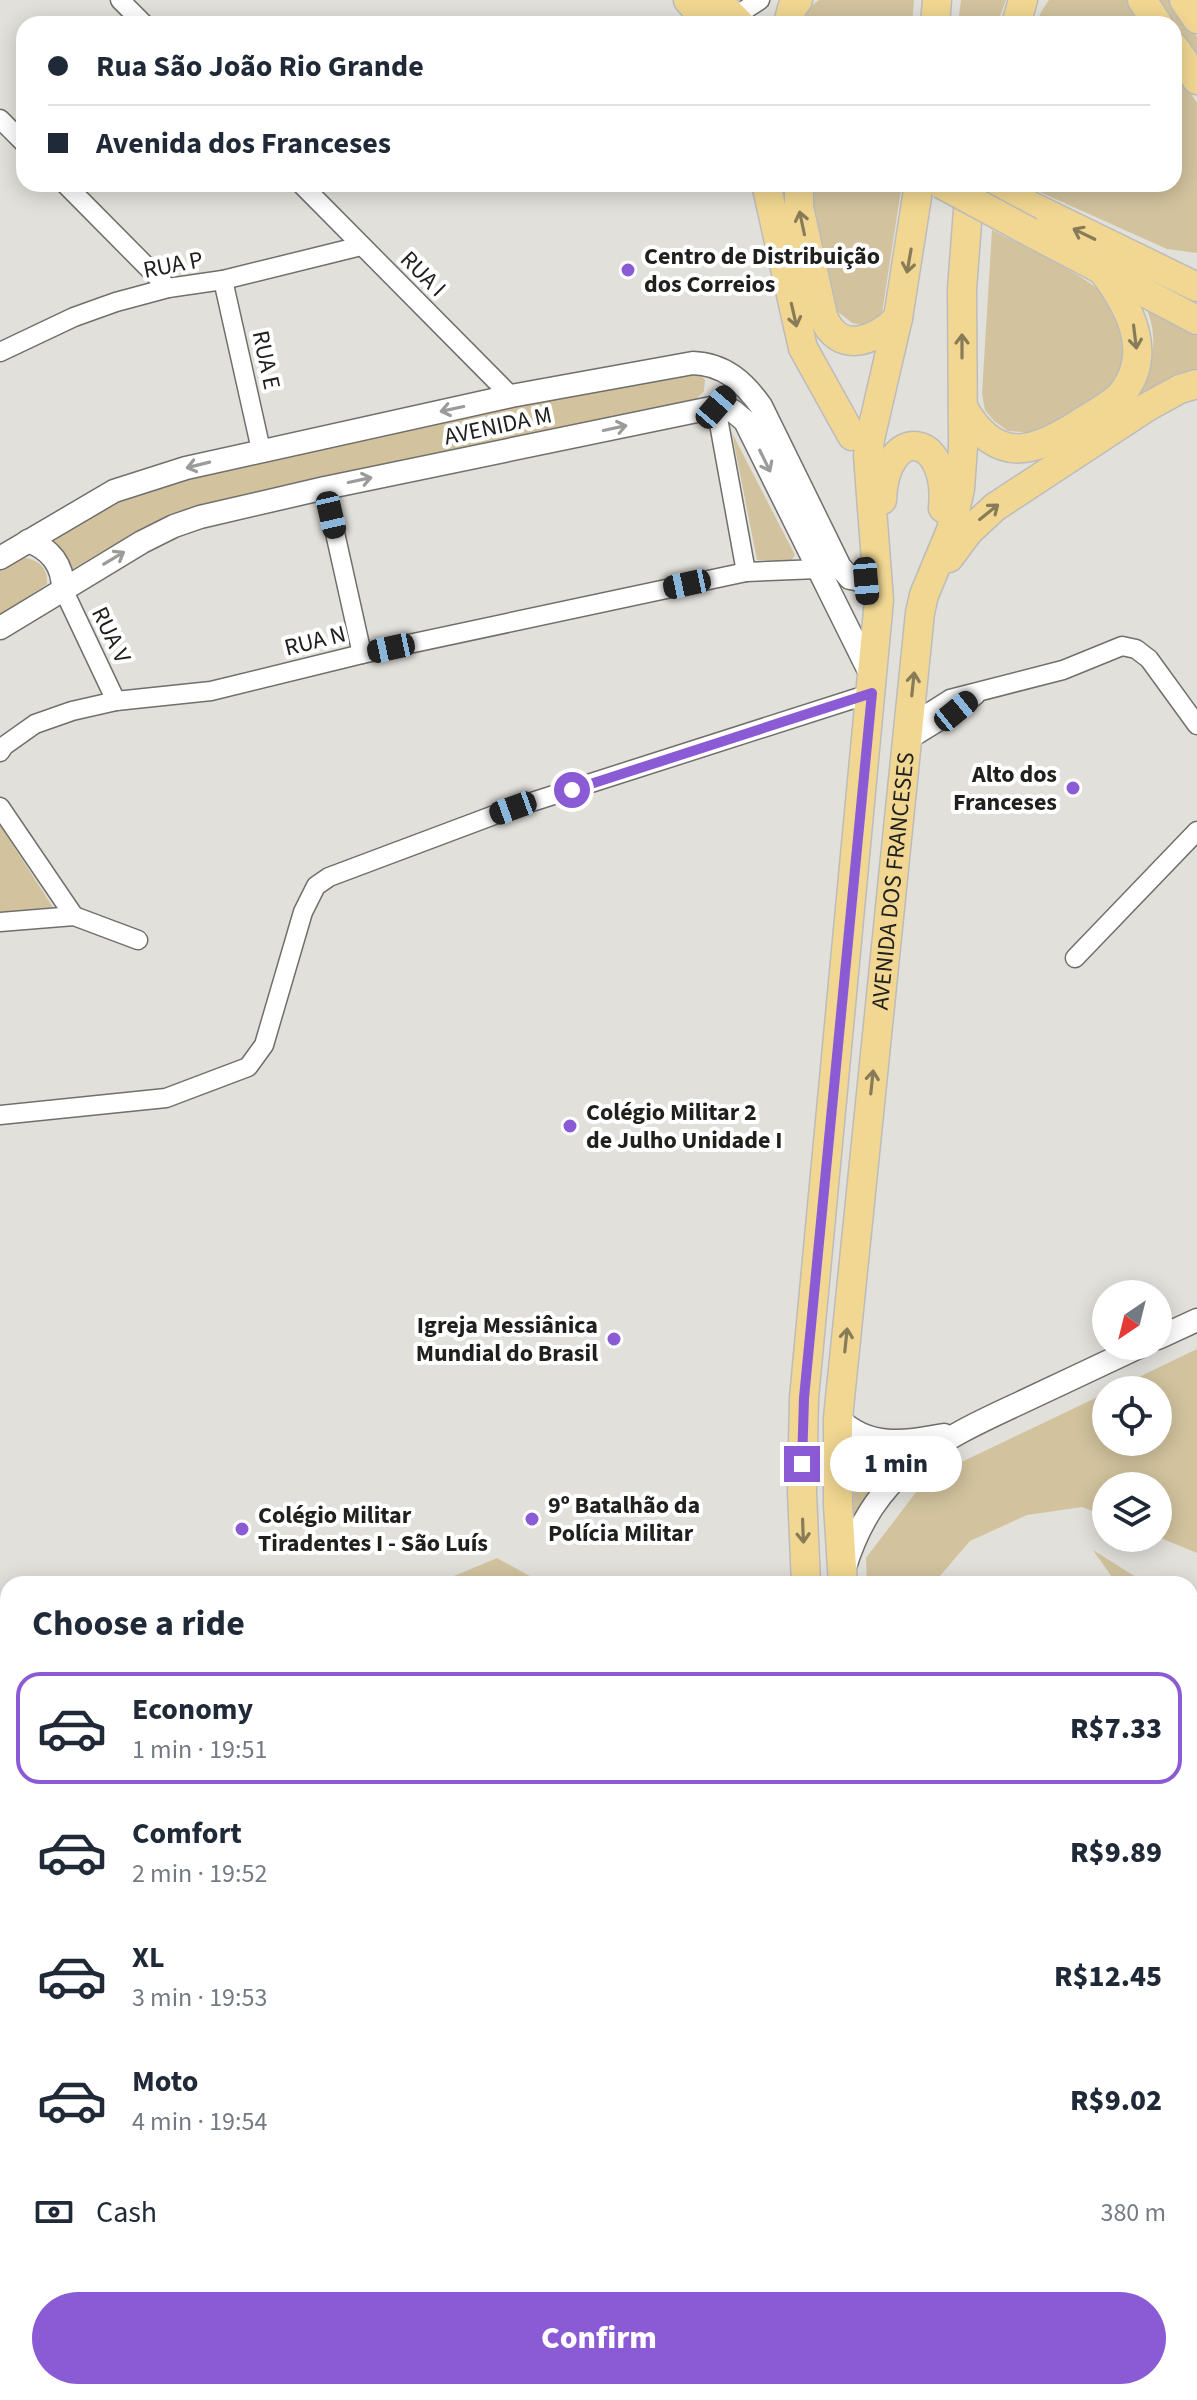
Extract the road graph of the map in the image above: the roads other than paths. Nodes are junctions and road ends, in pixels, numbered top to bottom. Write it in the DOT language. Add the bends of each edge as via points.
graph roads {
  1 [pos="120,0"];
  2 [pos="688,0"];
  3 [pos="760,0"];
  4 [pos="1184,0"];
  5 [pos="136,16"];
  6 [pos="719,16"];
  7 [pos="1197,19"];
  8 [pos="1182,58"];
  9 [pos="1197,80"];
  10 [pos="0,119"];
  11 [pos="16,135"];
  12 [pos="73,192"];
  13 [pos="309,192"];
  14 [pos="768,192"];
  15 [pos="799,192"];
  16 [pos="918,192"];
  17 [pos="960,192"];
  18 [pos="969,192"];
  19 [pos="996,192"];
  20 [pos="1033,222"];
  21 [pos="361,246"];
  22 [pos="1131,257"];
  23 [pos="1197,266"];
  24 [pos="1101,269"];
  25 [pos="223,280"];
  26 [pos="1197,287"];
  27 [pos="168,288"];
  28 [pos="898,318"];
  29 [pos="1197,320"];
  30 [pos="891,349"];
  31 [pos="0,352"];
  32 [pos="739,380"];
  33 [pos="1197,384"];
  34 [pos="511,396"];
  35 [pos="716,407"];
  36 [pos="963,407"];
  37 [pos="852,436"];
  38 [pos="261,450"];
  39 [pos="325,488"];
  40 [pos="28,541"];
  41 [pos="0,558"];
  42 [pos="818,569"];
  43 [pos="746,572"];
  44 [pos="63,589"];
  45 [pos="872,591"];
  46 [pos="924,595"];
  47 [pos="0,628"];
  48 [pos="362,654"];
  49 [pos="873,686"];
  50 [pos="116,701"];
  51 [pos="1197,725"];
  52 [pos="908,733"];
  53 [pos="1,746"];
  54 [pos="0,807"];
  55 [pos="1197,831"];
  56 [pos="74,916"];
  57 [pos="0,922"];
  58 [pos="138,940"];
  59 [pos="1075,958"];
  60 [pos="0,1115"];
  61 [pos="1197,1320"];
  62 [pos="1172,1332"];
  63 [pos="1111,1360"];
  64 [pos="838,1418"];
  65 [pos="957,1432"];
  66 [pos="806,1576"];
  67 [pos="843,1576"];
  68 [pos="844,1576"];
  1 -- 5 [label="street"];
  2 -- 6 [label="main road"];
  3 -- 6 [label="street" via="740,13"];
  4 -- 7 [label="main road"];
  8 -- 9 [label="main road"];
  10 -- 11 [label="street"];
  12 -- 27 [label="street"];
  13 -- 21 [label="street, RUA I"];
  14 -- 37 [label="main road, one-way" via="803,348"];
  28 -- 15 [label="main road, one-way" via="866,340 846,339 828,327"];
  16 -- 28 [label="main road, AVENIDA DOS FRANCESES, one-way"];
  17 -- 20 [label="main road, bridge"];
  36 -- 18 [label="main road, AVENIDA DOS FRANCESES, one-way" via="962,289"];
  19 -- 20 [label="main road"];
  22 -- 20 [label="main road, one-way"];
  20 -- 24 [label="main road"];
  21 -- 25 [label="street, RUA P"];
  21 -- 34 [label="street, RUA I"];
  22 -- 23 [label="main road" via="1177,268"];
  22 -- 26 [label="main road"];
  24 -- 29 [label="main road"];
  24 -- 36 [label="main road, one-way" via="1120,294 1135,329 1135,367 1120,395 1055,440 1034,448 997,443 975,427"];
  25 -- 27 [label="street, RUA P"];
  25 -- 38 [label="street, RUA E"];
  27 -- 31 [label="street, RUA P" via="74,317"];
  28 -- 30 [label="main road, AVENIDA DOS FRANCESES"];
  30 -- 37 [label="main road" via="862,397"];
  30 -- 45 [label="main road, AVENIDA DOS FRANCESES" via="868,456"];
  32 -- 34 [label="street, AVENIDA M" via="714,366 693,363"];
  32 -- 35 [label="street"];
  32 -- 45 [label="street, AVENIDA M" via="761,406 840,567"];
  46 -- 33 [label="main road, one-way" via="969,531 995,507 1147,407"];
  34 -- 38 [label="street, AVENIDA M, one-way"];
  39 -- 35 [label="street, AVENIDA M, one-way"];
  35 -- 42 [label="street, one-way" via="745,421"];
  35 -- 43 [label="street"];
  36 -- 46 [label="main road, AVENIDA DOS FRANCESES" via="963,466 955,516"];
  37 -- 45 [label="main road"];
  38 -- 40 [label="street, AVENIDA M, one-way" via="114,491"];
  44 -- 39 [label="street, AVENIDA M, one-way" via="174,526"];
  39 -- 48 [label="street"];
  40 -- 41 [label="street, AVENIDA M"];
  40 -- 44 [label="street" via="55,558"];
  42 -- 43 [label="street, RUA N"];
  42 -- 49 [label="street"];
  43 -- 48 [label="street, RUA N"];
  44 -- 47 [label="street, AVENIDA M"];
  44 -- 50 [label="street, RUA V"];
  45 -- 46 [label="main road" via="885,476 893,457 913,447 937,460 944,485"];
  45 -- 49 [label="main road, AVENIDA DOS FRANCESES"];
  52 -- 46 [label="main road, AVENIDA DOS FRANCESES, one-way"];
  48 -- 50 [label="street, RUA N" via="211,691"];
  49 -- 60 [label="street" via="355,866 316,886 303,912 264,1045 248,1067 166,1098"];
  49 -- 66 [label="main road, AVENIDA DOS FRANCESES, one-way" via="804,1398"];
  50 -- 53 [label="street, RUA N" via="35,724"];
  51 -- 52 [label="street" via="1149,659 1128,646 978,693 956,711"];
  64 -- 52 [label="main road, AVENIDA DOS FRANCESES, one-way"];
  54 -- 56 [label="street"];
  55 -- 59 [label="street"];
  56 -- 57 [label="street"];
  56 -- 58 [label="street"];
  61 -- 62 [label="street"];
  63 -- 65 [label="street"];
  64 -- 65 [label="street" via="865,1437 883,1442"];
  64 -- 67 [label="main road, AVENIDA DOS FRANCESES"];
  65 -- 68 [label="street" via="923,1453 884,1490 863,1521"];
}
